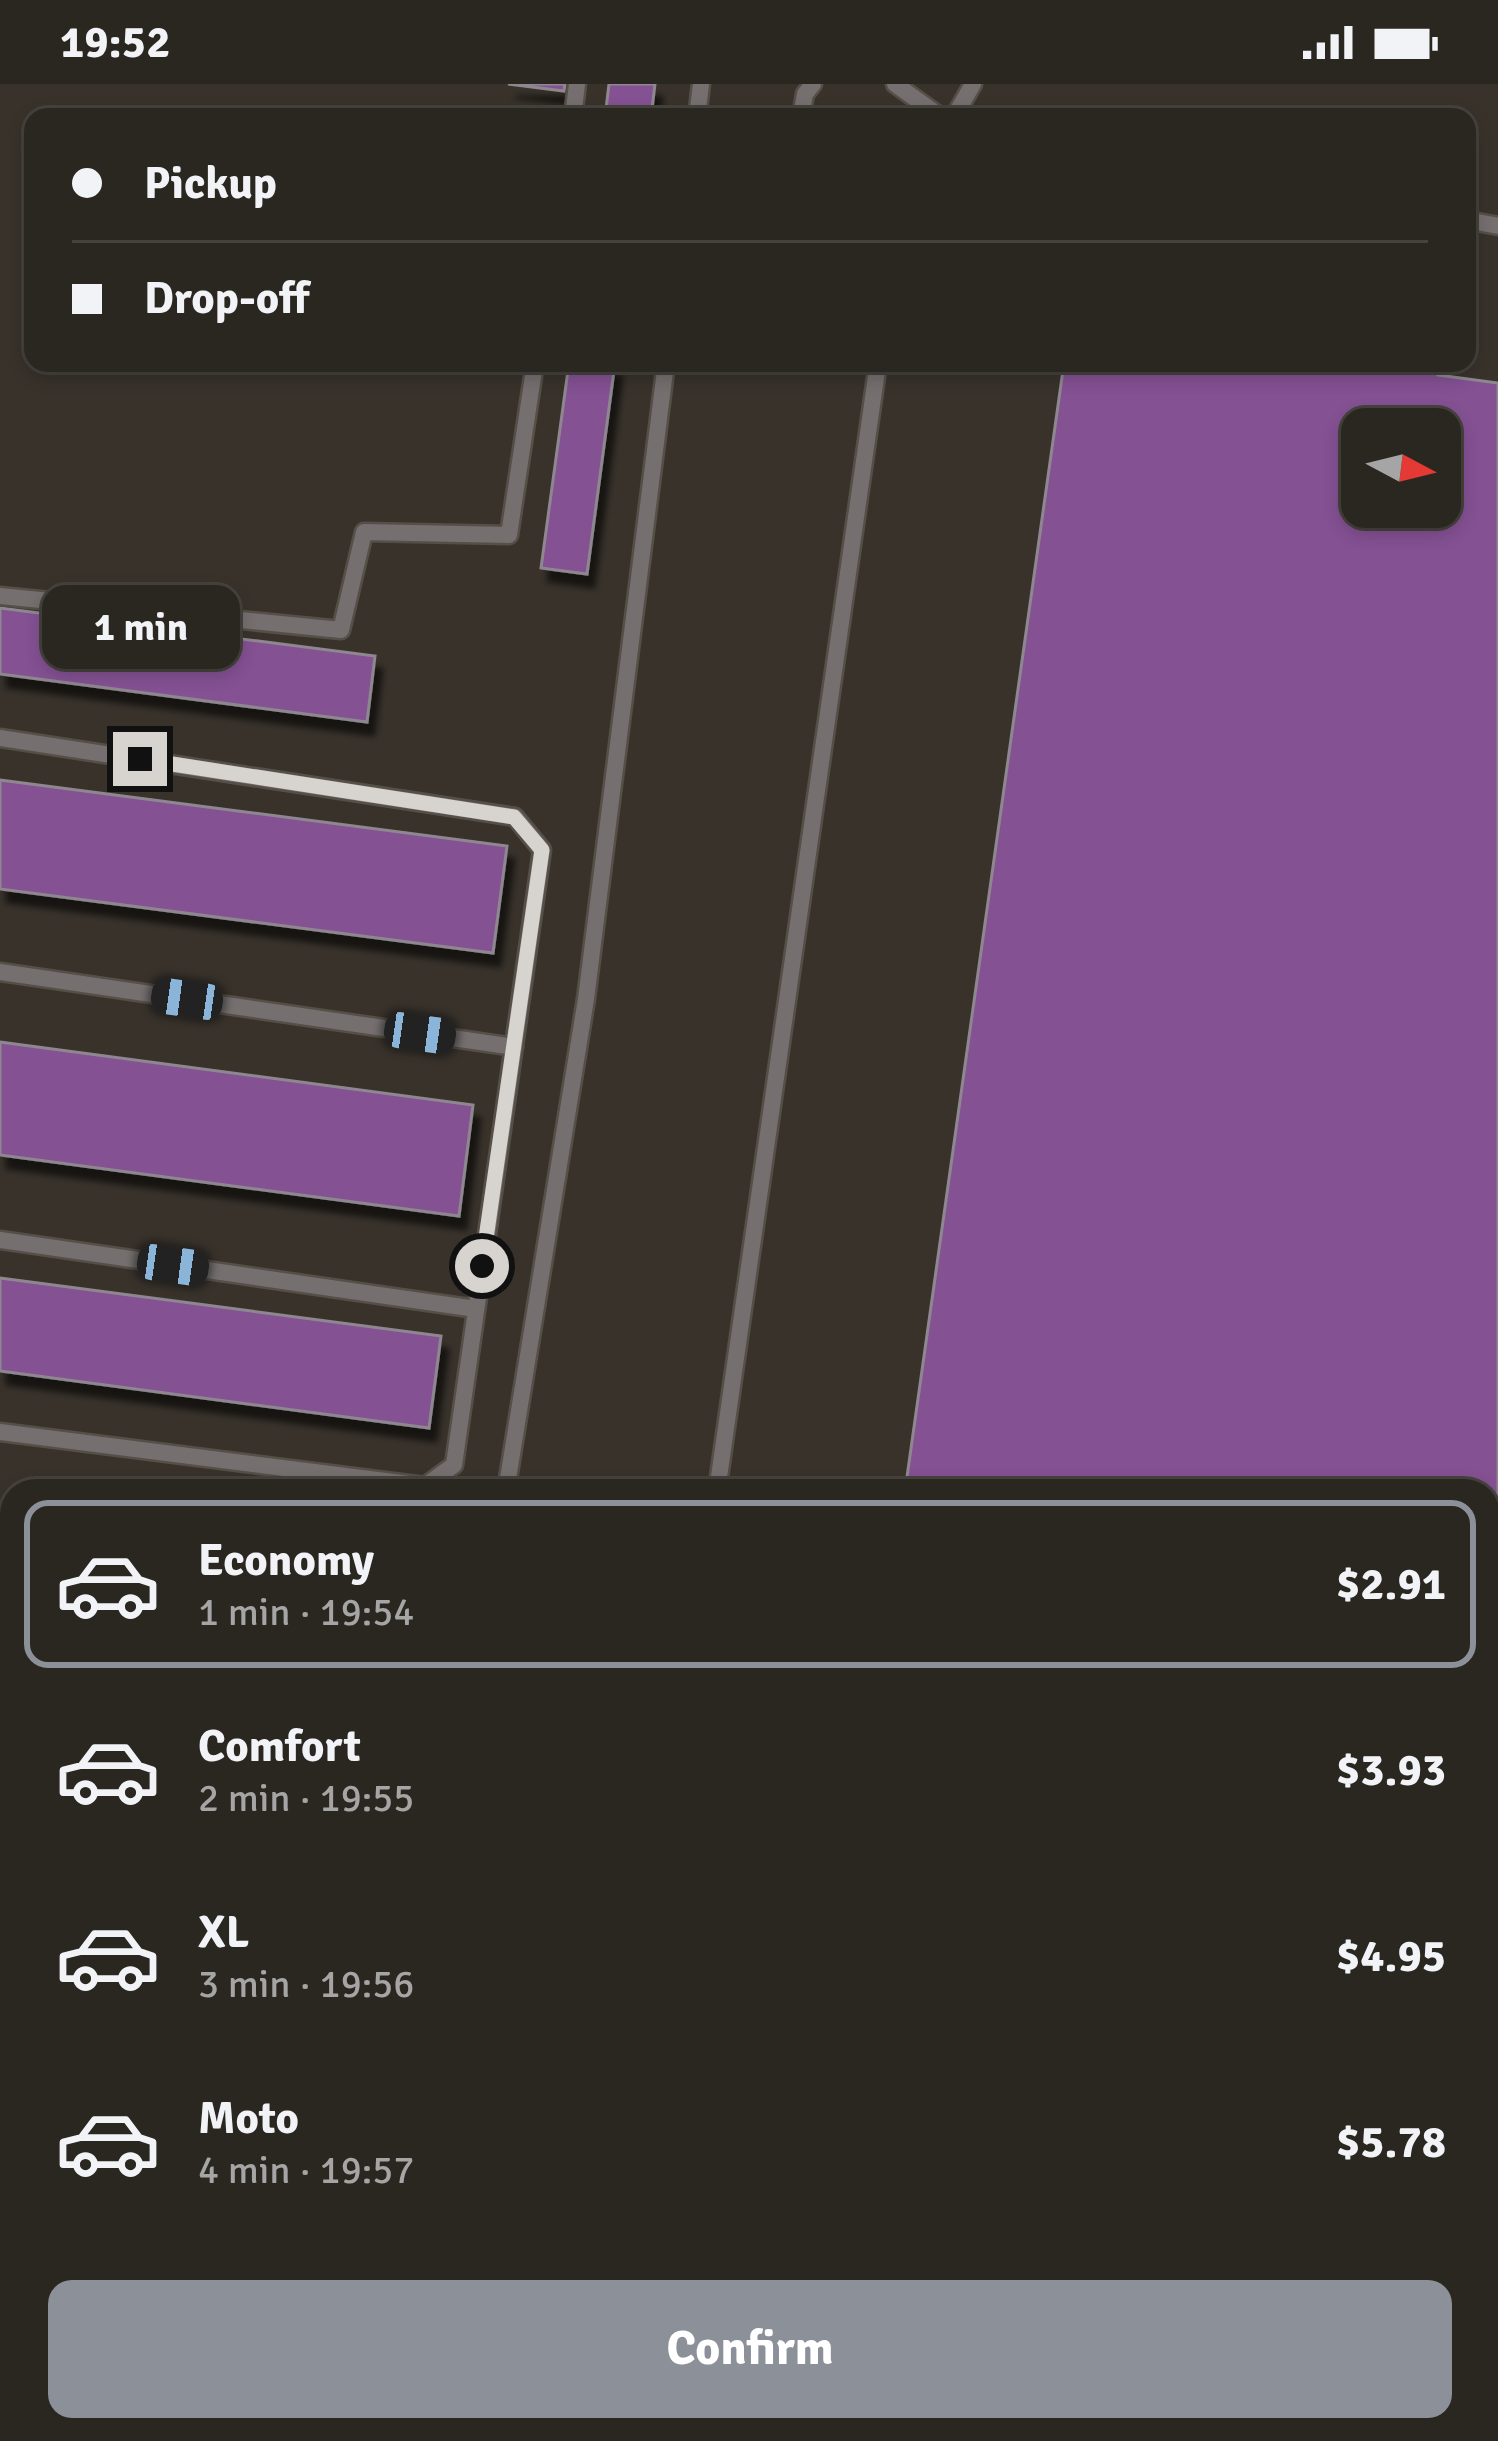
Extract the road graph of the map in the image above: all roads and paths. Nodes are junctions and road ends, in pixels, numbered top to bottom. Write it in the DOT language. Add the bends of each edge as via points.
graph roads {
  1 [pos="895,84"];
  2 [pos="928,108"];
  3 [pos="534,372"];
  4 [pos="665,372"];
  5 [pos="877,372"];
  6 [pos="0,596"];
  7 [pos="0,738"];
  8 [pos="0,972"];
  9 [pos="514,1047"];
  10 [pos="0,1240"];
  11 [pos="476,1310"];
  12 [pos="0,1432"];
  13 [pos="370,1479"];
  14 [pos="435,1479"];
  15 [pos="508,1479"];
  16 [pos="719,1479"];
  1 -- 2 [label="lane"];
  3 -- 6 [label="lane" via="509,535 364,532 341,630"];
  4 -- 15 [label="lane" via="586,999"];
  5 -- 16 [label="lane"];
  7 -- 9 [label="lane" via="514,817 542,850"];
  8 -- 9 [label="lane"];
  9 -- 11 [label="lane"];
  10 -- 11 [label="lane"];
  11 -- 14 [label="lane" via="454,1465"];
  12 -- 13 [label="lane"];
}
